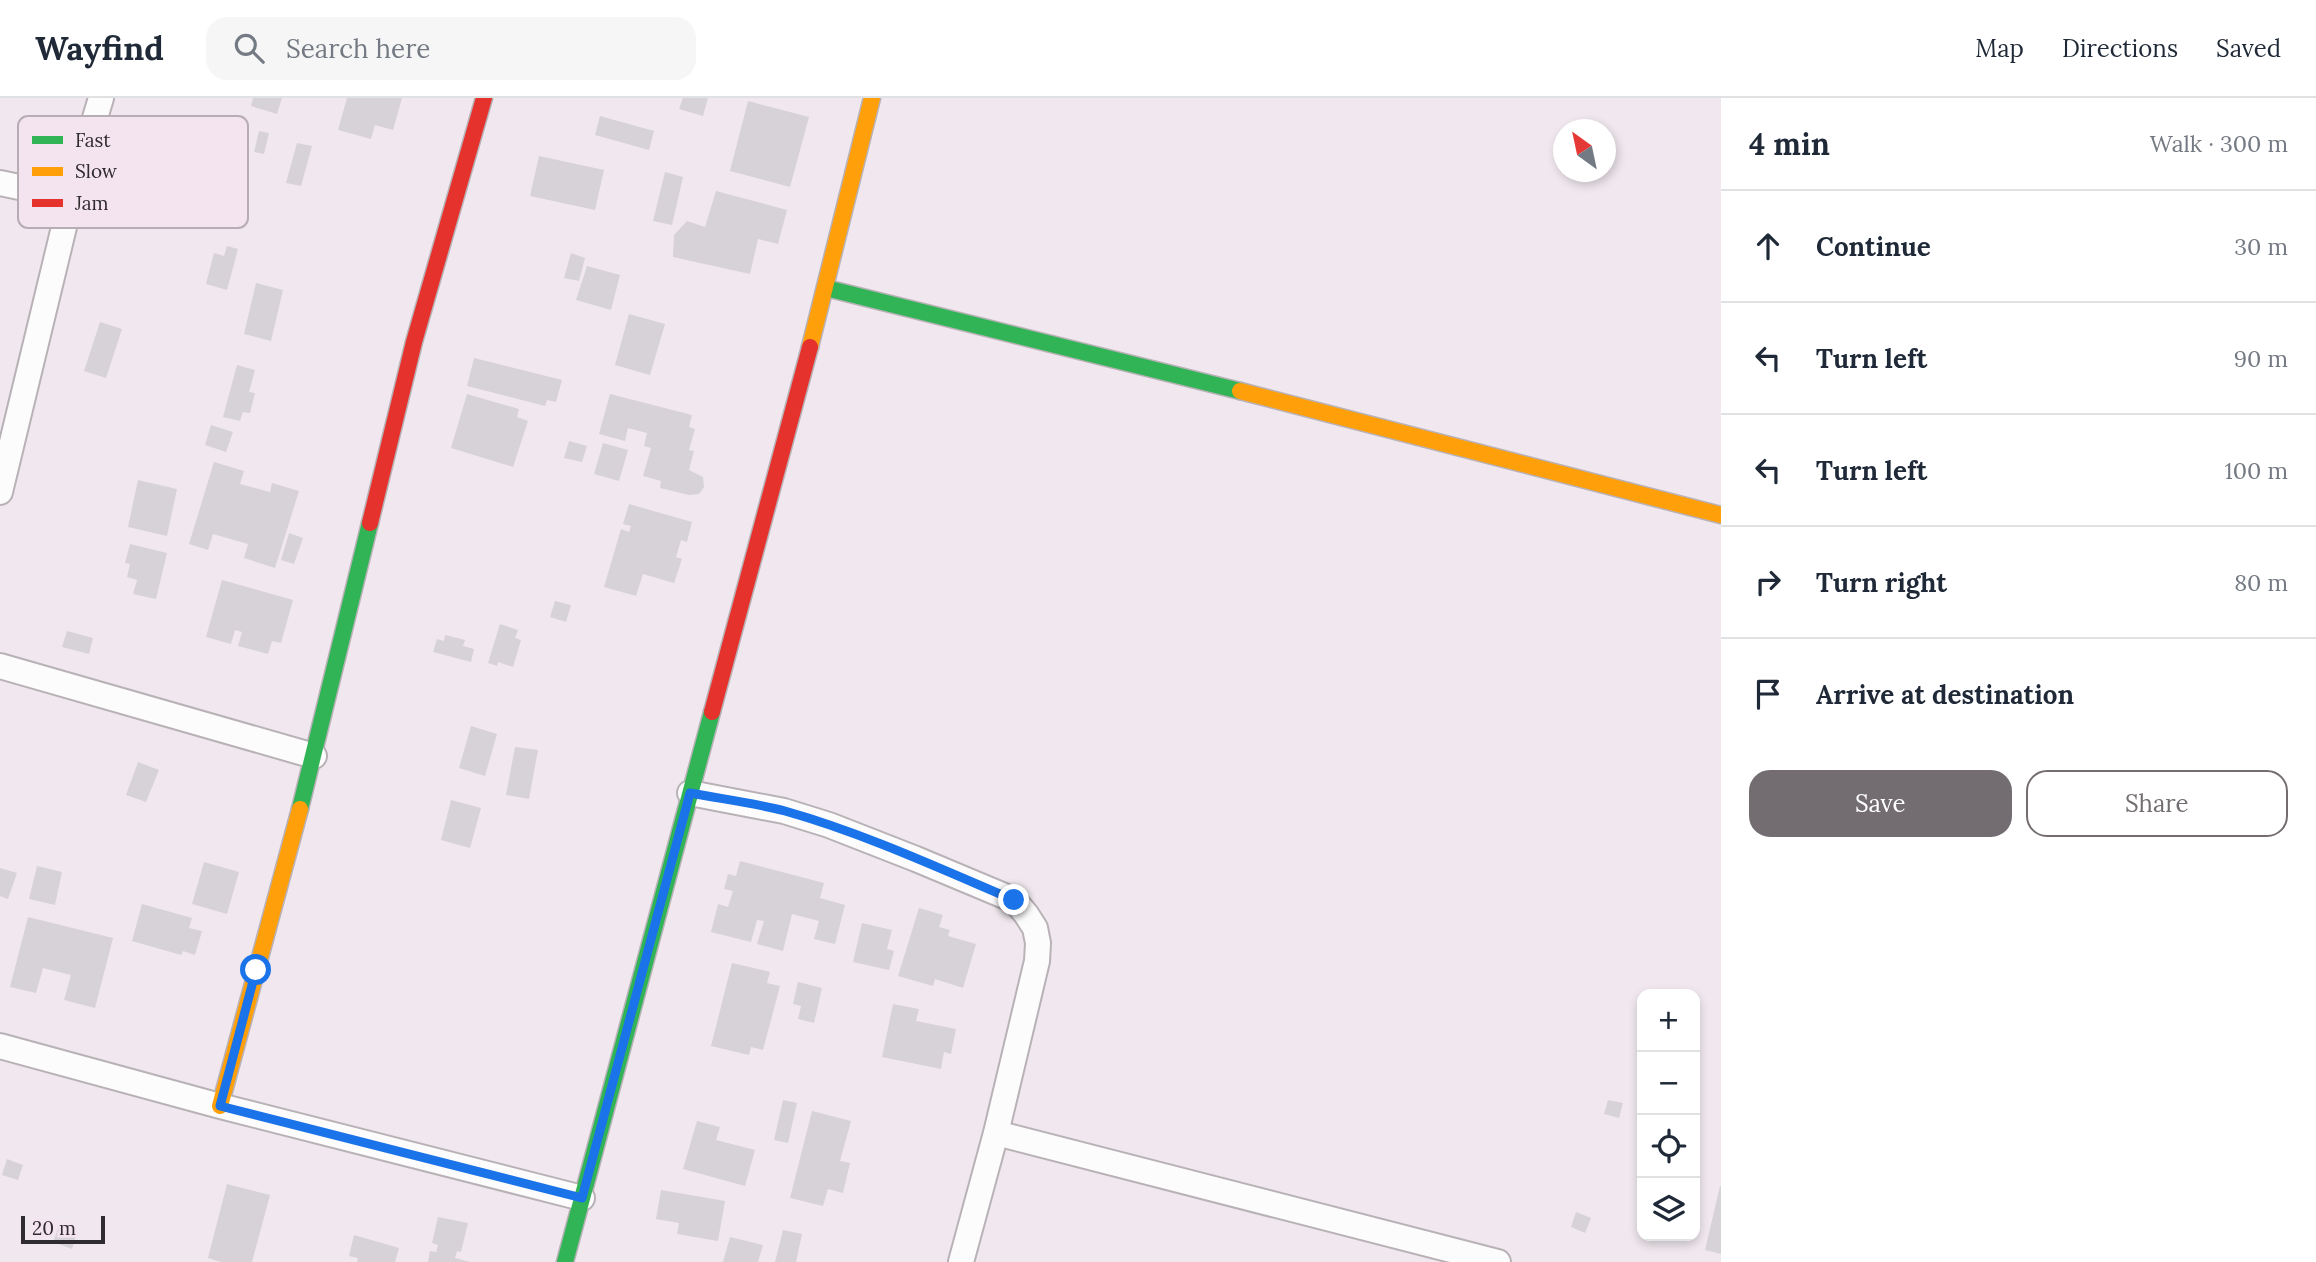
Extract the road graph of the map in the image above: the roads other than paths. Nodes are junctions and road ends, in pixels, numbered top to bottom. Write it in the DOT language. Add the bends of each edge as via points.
graph roads {
  1 [pos="101,98"];
  2 [pos="484,98"];
  3 [pos="872,98"];
  4 [pos="96,116"];
  5 [pos="0,183"];
  6 [pos="18,187"];
  7 [pos="64,228"];
  8 [pos="826,288"];
  9 [pos="0,492"];
  10 [pos="1721,515"];
  11 [pos="0,666"];
  12 [pos="314,756"];
  13 [pos="690,793"];
  14 [pos="0,1046"];
  15 [pos="220,1106"];
  16 [pos="996,1133"];
  17 [pos="582,1198"];
  18 [pos="565,1262"];
  19 [pos="961,1262"];
  20 [pos="1498,1262"];
  1 -- 4 [label="street"];
  2 -- 12 [label="street" via="414,342"];
  3 -- 8 [label="street"];
  5 -- 6 [label="street"];
  7 -- 9 [label="street"];
  8 -- 10 [label="street" via="1402,430"];
  8 -- 13 [label="street"];
  11 -- 12 [label="street"];
  12 -- 15 [label="street"];
  13 -- 16 [label="street" via="829,825 1014,900 1035,928 1037,961"];
  13 -- 17 [label="street"];
  14 -- 15 [label="street"];
  15 -- 17 [label="street"];
  16 -- 19 [label="street"];
  16 -- 20 [label="street"];
  17 -- 18 [label="street"];
}
